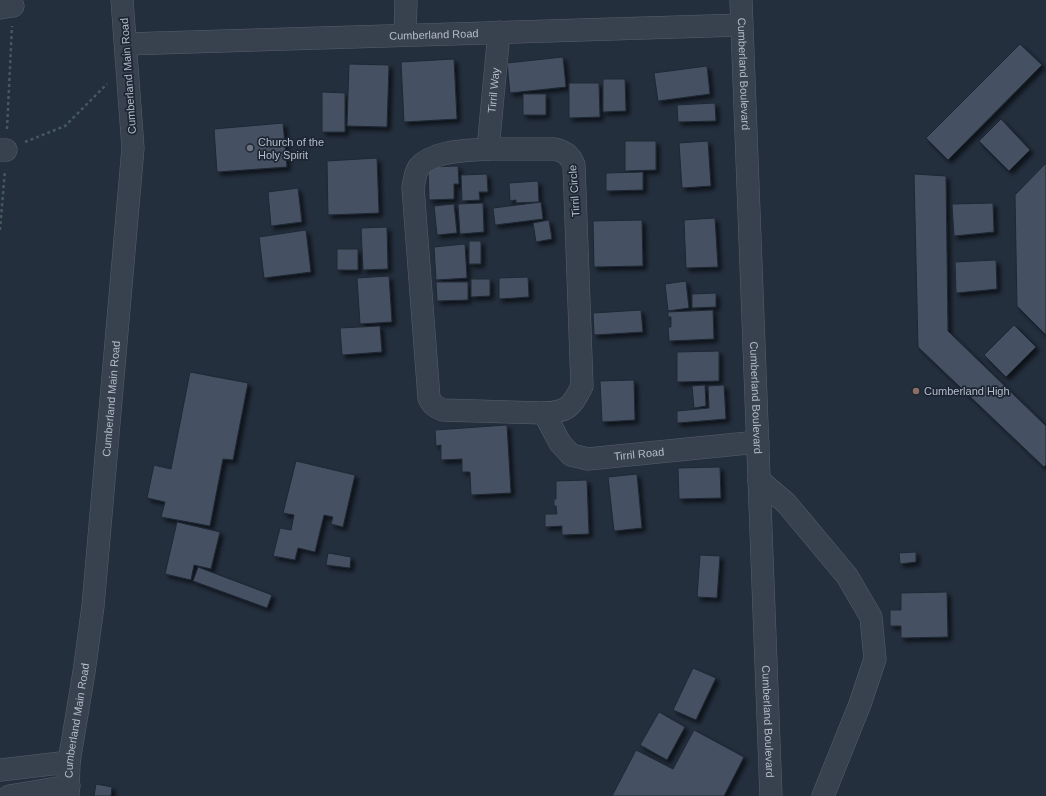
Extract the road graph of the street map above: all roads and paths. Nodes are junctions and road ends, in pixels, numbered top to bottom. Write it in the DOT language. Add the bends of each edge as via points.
graph roads {
  1 [pos="122,0"];
  2 [pos="406,0"];
  3 [pos="741,0"];
  4 [pos="6,7"];
  5 [pos="741,24"];
  6 [pos="499,32"];
  7 [pos="405,35"];
  8 [pos="126,44"];
  9 [pos="111,79"];
  10 [pos="488,149"];
  11 [pos="3,150"];
  12 [pos="0,230"];
  13 [pos="544,413"];
  14 [pos="758,442"];
  15 [pos="759,480"];
  16 [pos="69,762"];
  17 [pos="0,770"];
  18 [pos="68,791"];
  19 [pos="10,796"];
  20 [pos="771,796"];
  21 [pos="823,796"];
  1 -- 8 [label="street, Cumberland Main Road"];
  2 -- 7 [label="street"];
  3 -- 5 [label="street, Cumberland Boulevard"];
  4 -- 11 [label="path"];
  5 -- 6 [label="street, Cumberland Road"];
  5 -- 14 [label="street, Cumberland Boulevard"];
  6 -- 7 [label="street, Cumberland Road"];
  6 -- 10 [label="street, Tirril Way"];
  7 -- 8 [label="street, Cumberland Road"];
  8 -- 16 [label="street, Cumberland Main Road" via="133,148 93,606"];
  9 -- 11 [label="path" via="65,126"];
  10 -- 13 [label="street, Tirril Circle" via="555,149 570,156 574,165 582,386 570,407 558,412"];
  10 -- 13 [label="street, Tirril Circle" via="438,154 419,167 415,176 413,188 429,398 431,404 443,410"];
  11 -- 12 [label="path"];
  13 -- 14 [label="street, Tirril Road" via="560,443 571,454 588,459"];
  14 -- 15 [label="street, Cumberland Boulevard"];
  15 -- 20 [label="street, Cumberland Boulevard"];
  15 -- 21 [label="street" via="786,503 847,576 871,617 875,659"];
  16 -- 17 [label="street"];
  16 -- 18 [label="street, Cumberland Main Road"];
  18 -- 19 [label="street"];
}
